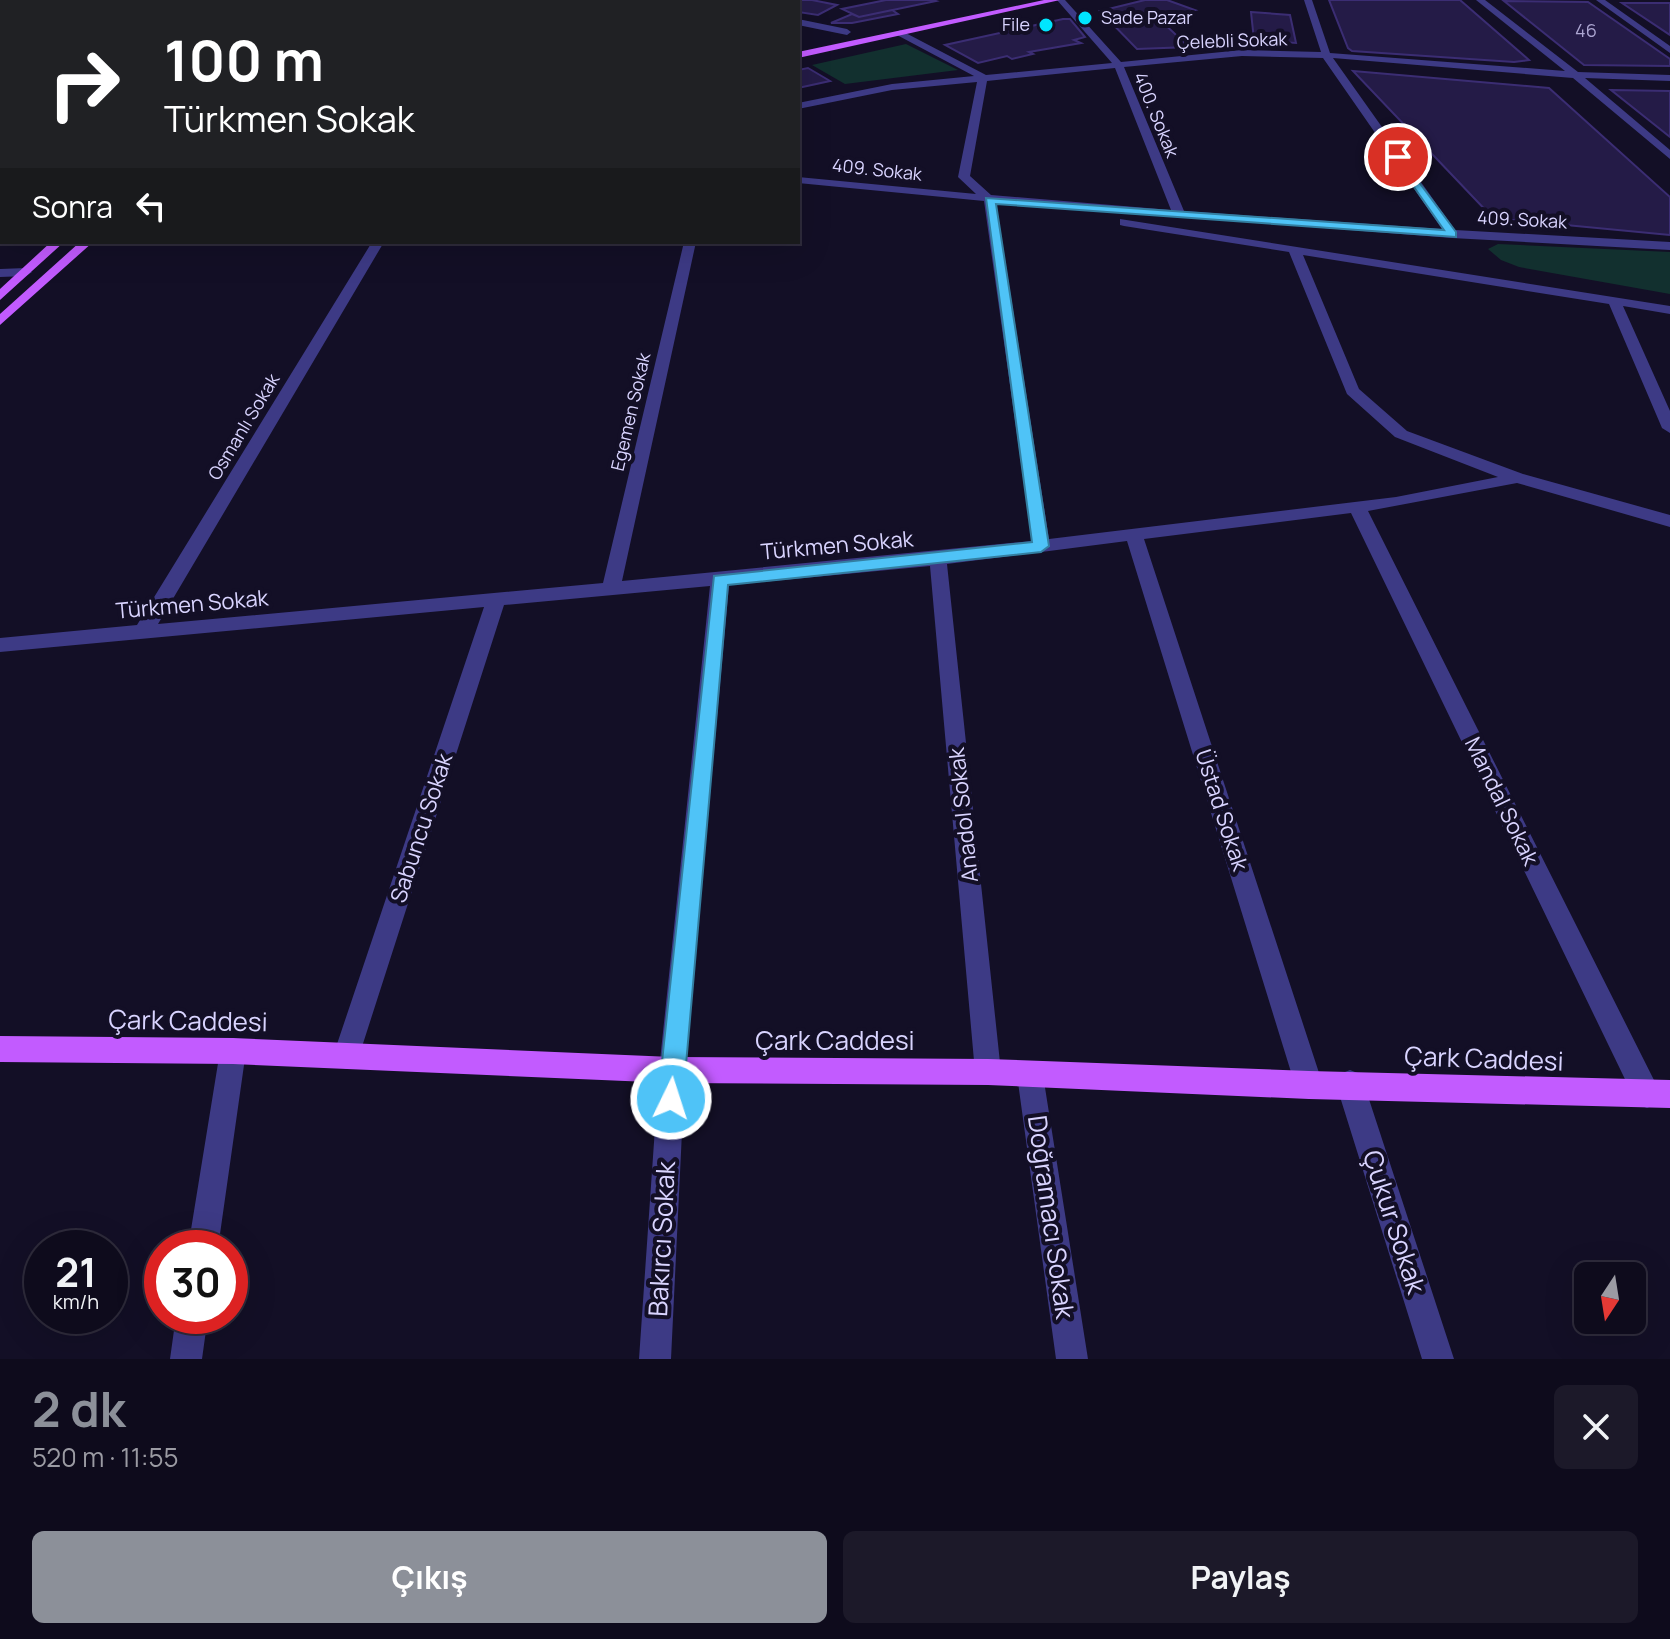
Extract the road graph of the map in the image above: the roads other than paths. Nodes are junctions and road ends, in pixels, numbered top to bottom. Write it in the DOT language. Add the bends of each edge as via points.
graph roads {
  1 [pos="1058,0"];
  2 [pos="1308,0"];
  3 [pos="1480,0"];
  4 [pos="1600,0"];
  5 [pos="800,22"];
  6 [pos="862,29"];
  7 [pos="847,32"];
  8 [pos="900,33"];
  9 [pos="822,37"];
  10 [pos="1670,50"];
  11 [pos="800,55"];
  12 [pos="1326,55"];
  13 [pos="1118,64"];
  14 [pos="1576,75"];
  15 [pos="983,77"];
  16 [pos="1670,78"];
  17 [pos="800,106"];
  18 [pos="1670,156"];
  19 [pos="800,180"];
  20 [pos="990,200"];
  21 [pos="1179,214"];
  22 [pos="1452,234"];
  23 [pos="56,244"];
  24 [pos="85,244"];
  25 [pos="377,244"];
  26 [pos="690,244"];
  27 [pos="1670,246"];
  28 [pos="1294,249"];
  29 [pos="26,272"];
  30 [pos="0,273"];
  31 [pos="0,296"];
  32 [pos="1614,301"];
  33 [pos="1670,310"];
  34 [pos="0,321"];
  35 [pos="1670,428"];
  36 [pos="1517,478"];
  37 [pos="1357,507"];
  38 [pos="1670,521"];
  39 [pos="1134,535"];
  40 [pos="1041,546"];
  41 [pos="938,559"];
  42 [pos="720,580"];
  43 [pos="611,590"];
  44 [pos="496,600"];
  45 [pos="143,632"];
  46 [pos="0,645"];
  47 [pos="0,1049"];
  48 [pos="233,1051"];
  49 [pos="346,1056"];
  50 [pos="672,1070"];
  51 [pos="988,1072"];
  52 [pos="1030,1075"];
  53 [pos="1350,1084"];
  54 [pos="1309,1085"];
  55 [pos="1659,1094"];
  56 [pos="206,1230"];
  57 [pos="189,1334"];
  58 [pos="186,1359"];
  59 [pos="655,1359"];
  60 [pos="1072,1359"];
  61 [pos="1438,1359"];
  1 -- 8 [label="main road"];
  1 -- 13 [label="street, 400. Sokak"];
  2 -- 12 [label="street"];
  3 -- 14 [label="street"];
  4 -- 10 [label="street"];
  5 -- 7 [label="street"];
  6 -- 7 [label="main road"];
  7 -- 9 [label="main road"];
  8 -- 11 [label="main road"];
  8 -- 15 [label="street"];
  12 -- 13 [label="street, Çelebli Sokak" via="1242,53"];
  12 -- 14 [label="street, Çelebli Sokak"];
  12 -- 22 [label="street"];
  13 -- 15 [label="street, Çelebli Sokak"];
  13 -- 21 [label="street, 400. Sokak"];
  14 -- 16 [label="street, Çelebli Sokak"];
  14 -- 18 [label="street"];
  15 -- 17 [label="street, Çelebli Sokak" via="892,87"];
  15 -- 20 [label="street" via="964,177"];
  19 -- 20 [label="street, 409. Sokak"];
  20 -- 21 [label="street, 409. Sokak"];
  20 -- 28 [label="street"];
  20 -- 40 [label="street"];
  21 -- 22 [label="street, 409. Sokak"];
  22 -- 27 [label="street, 409. Sokak"];
  23 -- 29 [label="main road"];
  24 -- 34 [label="main road"];
  25 -- 45 [label="street, Osmanlı Sokak"];
  26 -- 43 [label="street, Egemen Sokak"];
  28 -- 32 [label="street"];
  28 -- 36 [label="street" via="1352,391 1401,434"];
  29 -- 30 [label="street"];
  29 -- 31 [label="main road"];
  32 -- 33 [label="street"];
  32 -- 35 [label="street"];
  36 -- 37 [label="street, Türkmen Sokak"];
  36 -- 38 [label="street, Türkmen Sokak"];
  37 -- 39 [label="street, Türkmen Sokak"];
  37 -- 55 [label="street, Mandal Sokak"];
  39 -- 40 [label="street, Türkmen Sokak"];
  39 -- 54 [label="street, Üstad Sokak"];
  40 -- 41 [label="street, Türkmen Sokak"];
  41 -- 42 [label="street, Türkmen Sokak"];
  41 -- 51 [label="street, Anadol Sokak"];
  42 -- 43 [label="street, Türkmen Sokak"];
  42 -- 50 [label="street, Bakırcı Sokak"];
  43 -- 44 [label="street, Türkmen Sokak"];
  44 -- 45 [label="street, Türkmen Sokak"];
  44 -- 49 [label="street, Sabuncu Sokak"];
  45 -- 46 [label="street, Türkmen Sokak"];
  47 -- 48 [label="main road, Çark Caddesi"];
  48 -- 49 [label="main road, Çark Caddesi"];
  48 -- 56 [label="street"];
  49 -- 50 [label="main road, Çark Caddesi"];
  50 -- 51 [label="main road, Çark Caddesi"];
  50 -- 59 [label="street, Bakırcı Sokak"];
  51 -- 52 [label="main road, Çark Caddesi"];
  52 -- 54 [label="main road, Çark Caddesi"];
  52 -- 60 [label="street, Doğramacı Sokak"];
  53 -- 54 [label="main road, Çark Caddesi"];
  53 -- 55 [label="main road, Çark Caddesi"];
  53 -- 61 [label="street, Çukur Sokak"];
  57 -- 58 [label="street"];
}
